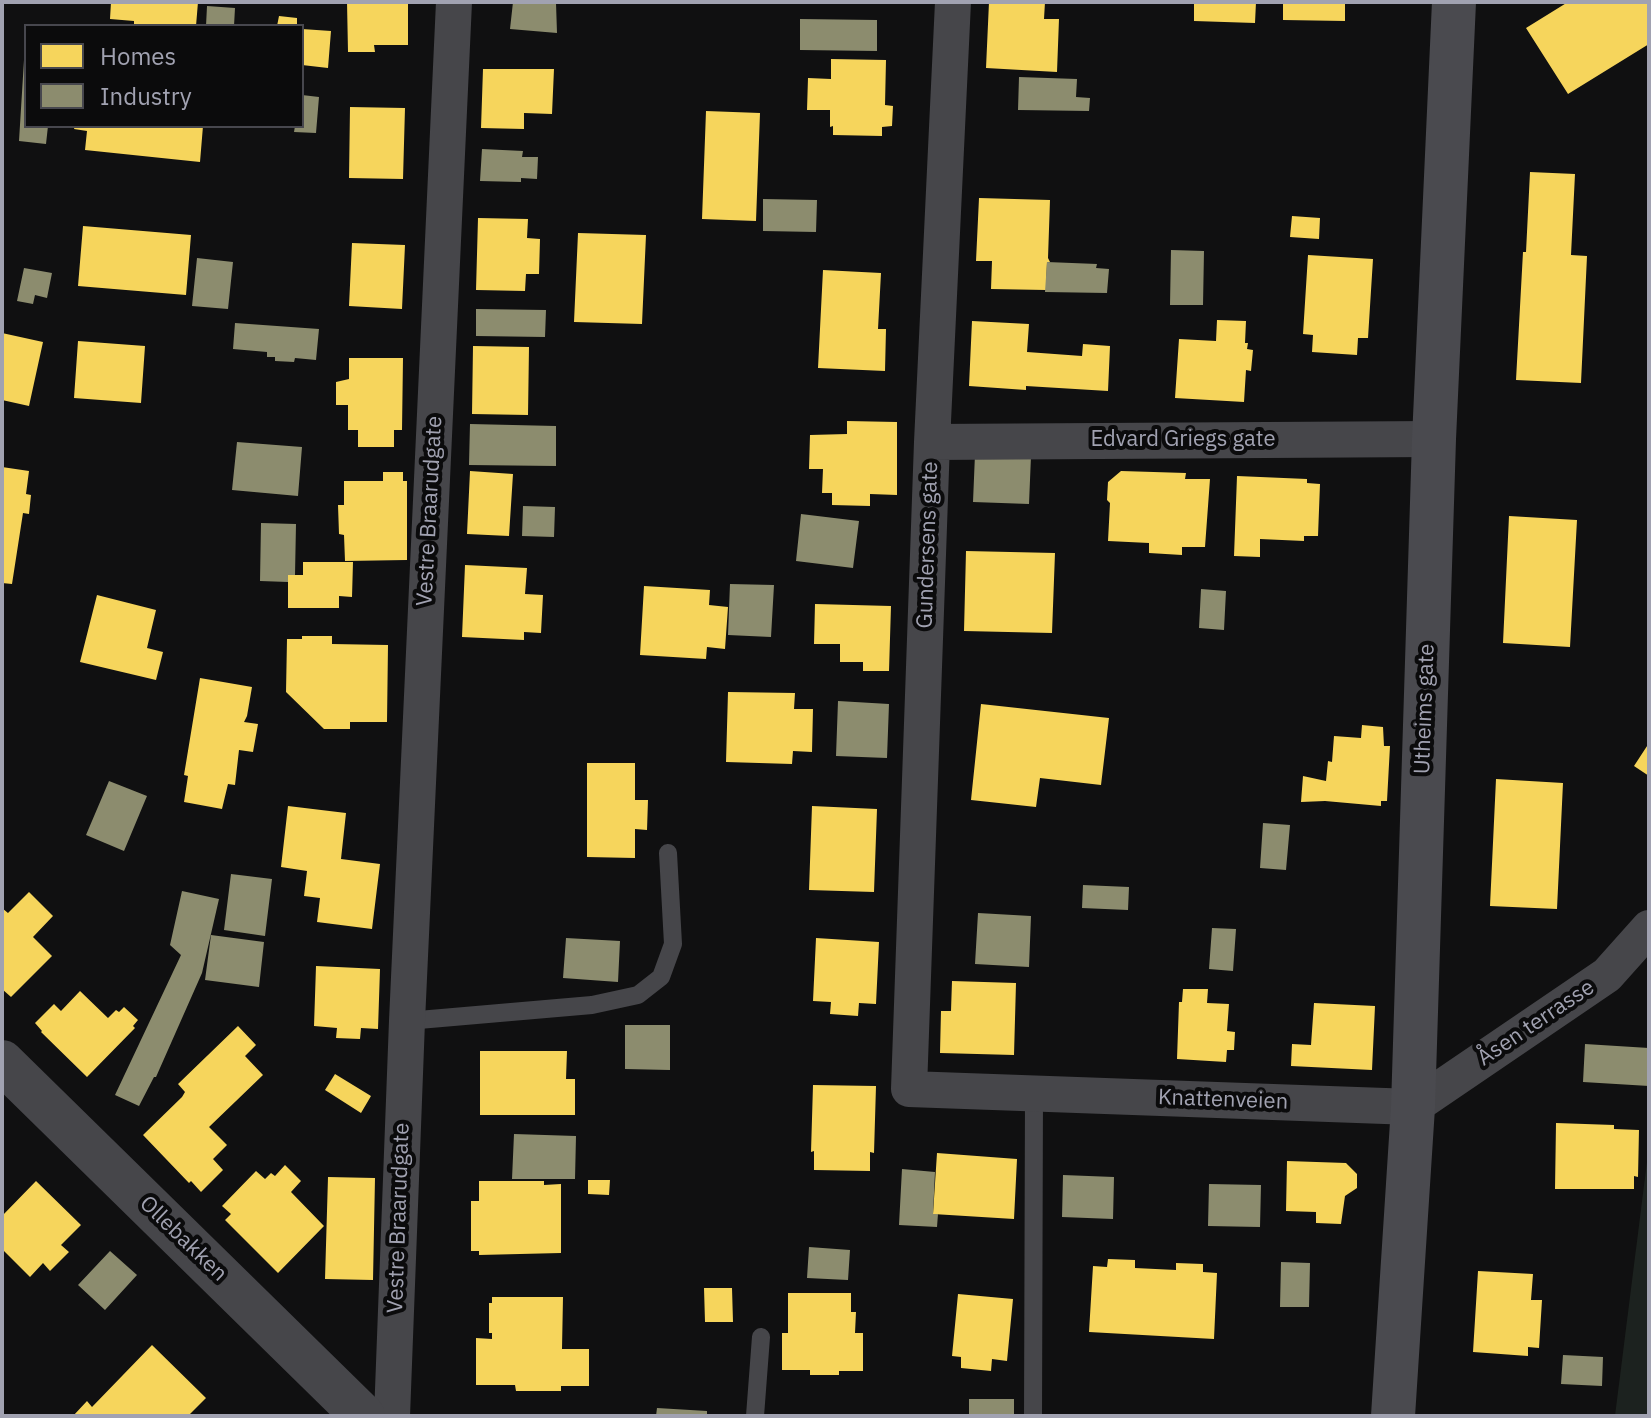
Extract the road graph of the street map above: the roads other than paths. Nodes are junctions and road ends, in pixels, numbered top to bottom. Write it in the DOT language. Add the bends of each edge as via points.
graph roads {
  1 [pos="454,2"];
  2 [pos="953,2"];
  3 [pos="1454,2"];
  4 [pos="1434,439"];
  5 [pos="932,442"];
  6 [pos="668,853"];
  7 [pos="1649,928"];
  8 [pos="407,1021"];
  9 [pos="2,1062"];
  10 [pos="909,1089"];
  11 [pos="1034,1093"];
  12 [pos="1413,1107"];
  13 [pos="761,1337"];
  14 [pos="363,1416"];
  15 [pos="392,1416"];
  16 [pos="755,1416"];
  17 [pos="1033,1416"];
  18 [pos="1393,1416"];
  1 -- 8 [label="street, Vestre Braarudgate"];
  2 -- 5 [label="street, Gundersens gate"];
  3 -- 4 [label="main road, Utheims gate"];
  4 -- 5 [label="street, Edvard Griegs gate"];
  4 -- 12 [label="main road, Utheims gate"];
  5 -- 10 [label="street, Gundersens gate"];
  6 -- 8 [label="lane" via="673,944 661,977 638,995 592,1005"];
  7 -- 12 [label="street, Åsen terrasse" via="1607,975"];
  8 -- 15 [label="street, Vestre Braarudgate"];
  9 -- 14 [label="street, Ollebakken"];
  10 -- 11 [label="street, Knattenveien"];
  11 -- 12 [label="street, Knattenveien"];
  11 -- 17 [label="lane"];
  12 -- 18 [label="main road, Utheims gate"];
  13 -- 16 [label="lane"];
}
